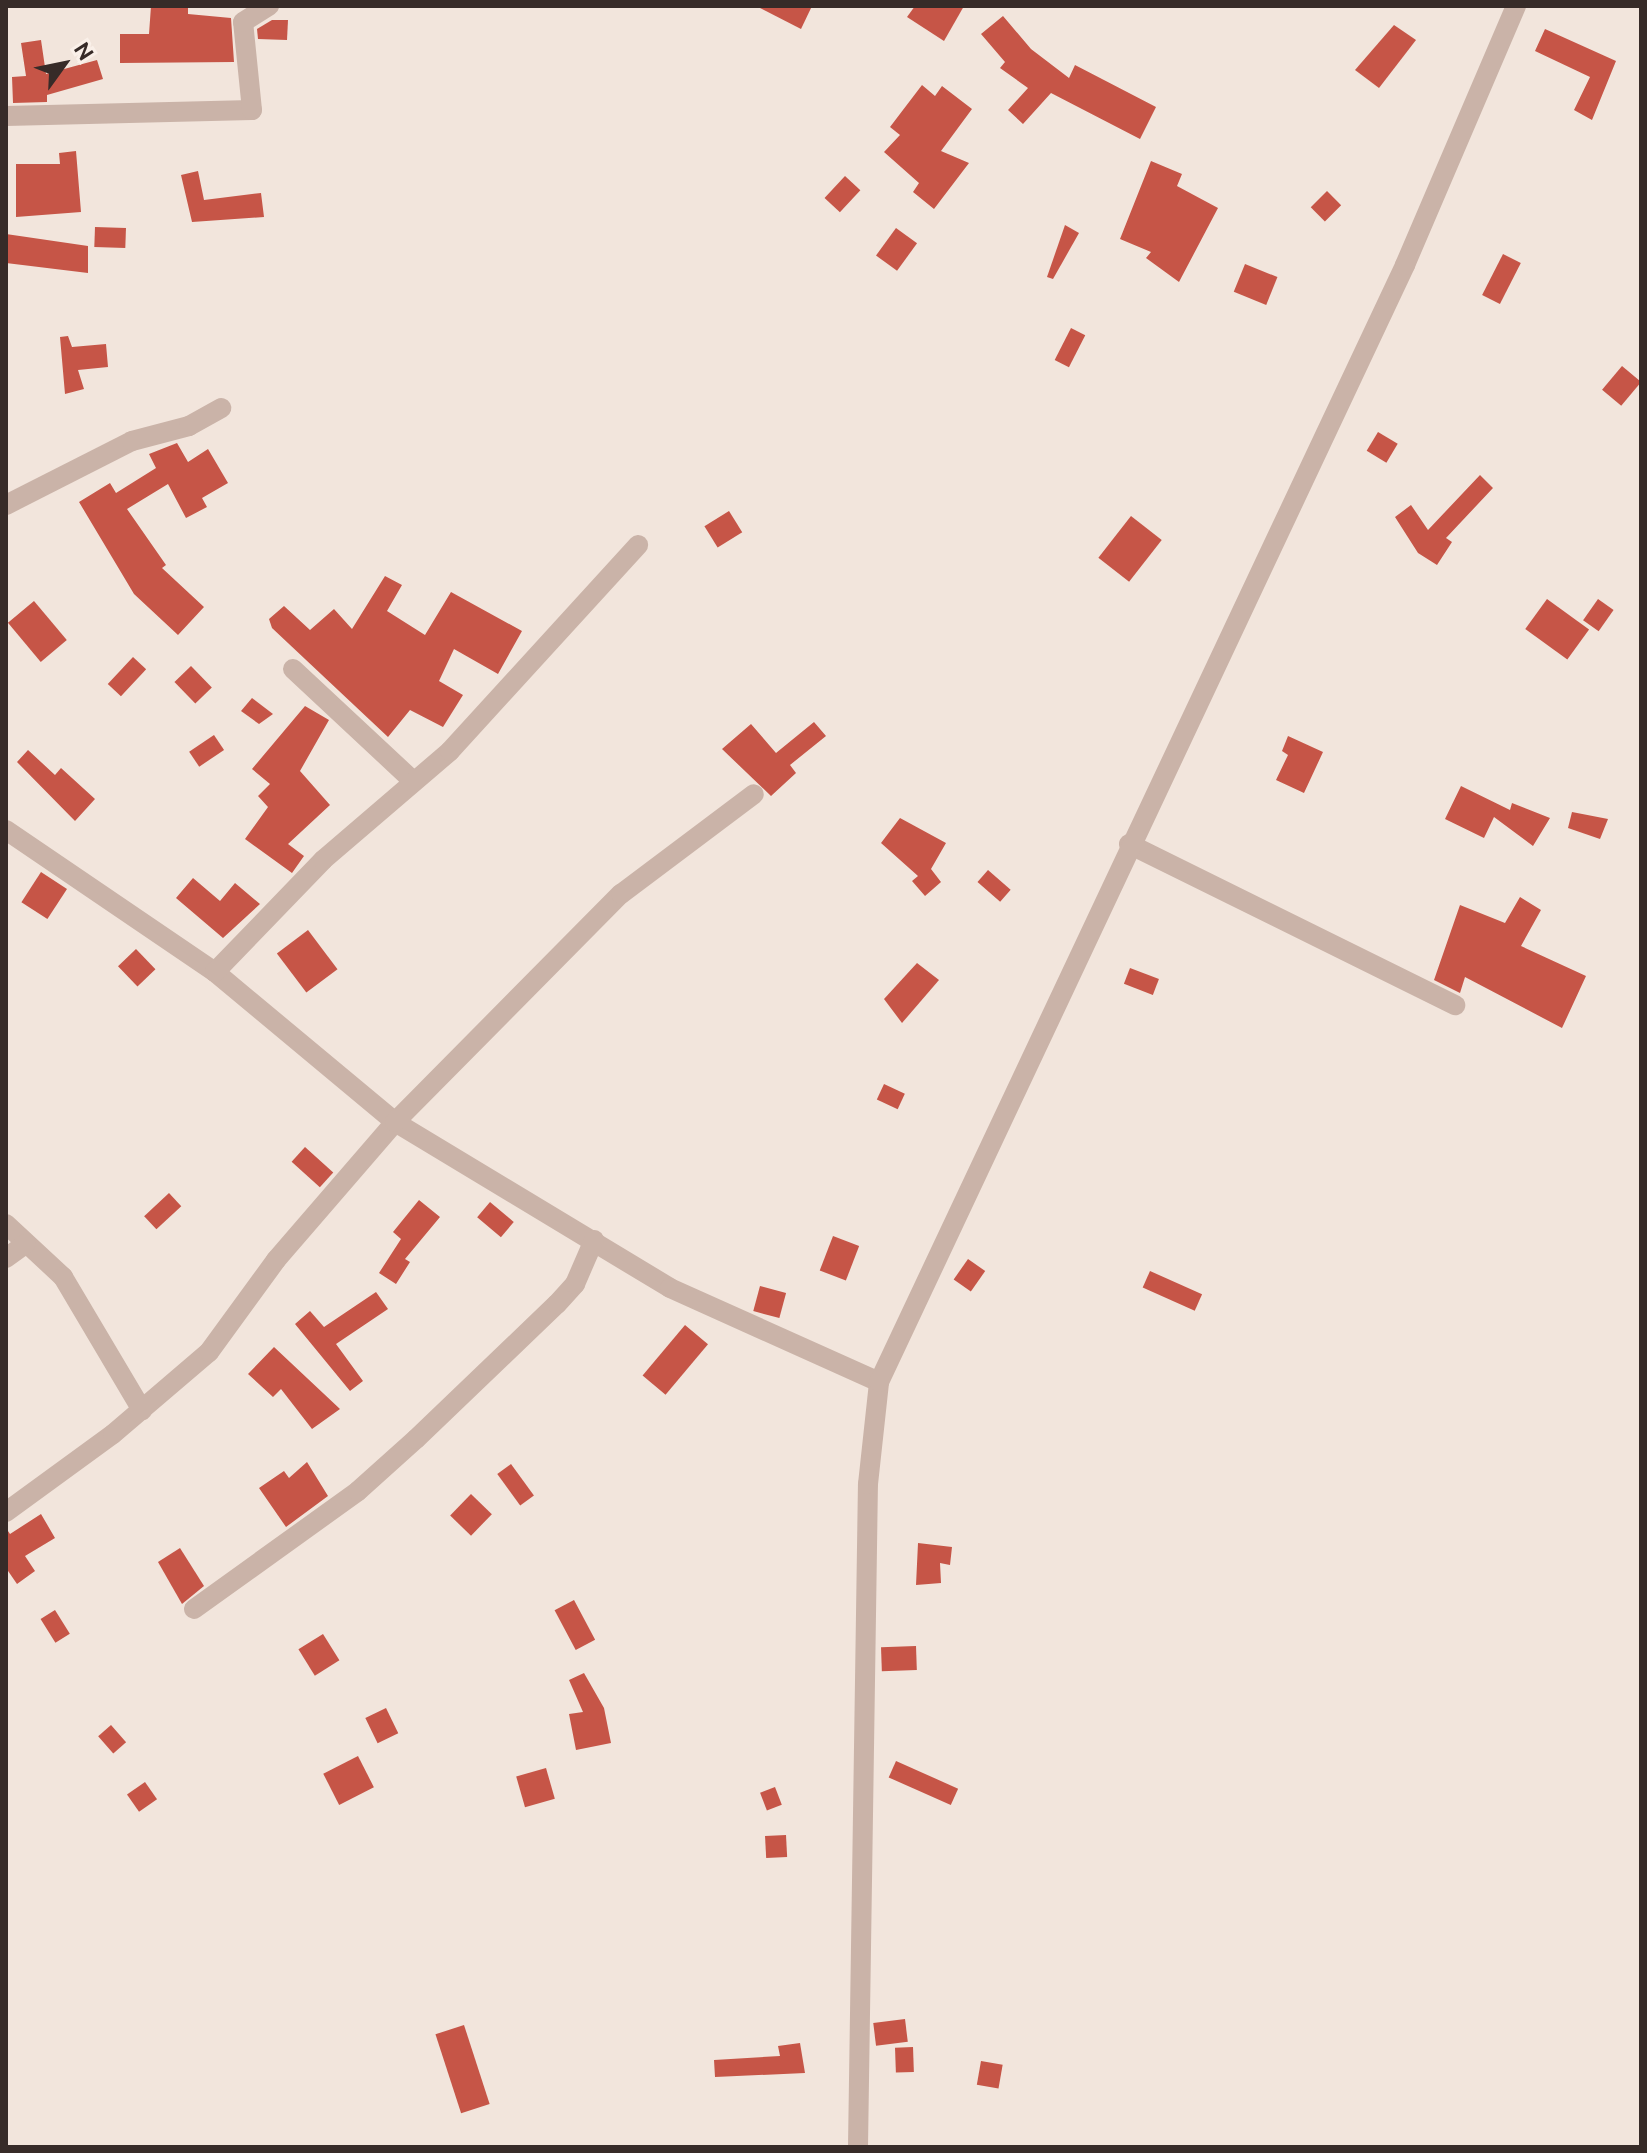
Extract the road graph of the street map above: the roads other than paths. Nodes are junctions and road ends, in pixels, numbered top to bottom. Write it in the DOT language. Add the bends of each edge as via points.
graph roads {
  1 [pos="269,6"];
  2 [pos="1516,6"];
  3 [pos="6,116"];
  4 [pos="221,408"];
  5 [pos="6,505"];
  6 [pos="638,545"];
  7 [pos="293,669"];
  8 [pos="413,781"];
  9 [pos="754,794"];
  10 [pos="6,830"];
  11 [pos="1129,844"];
  12 [pos="215,972"];
  13 [pos="1455,1005"];
  14 [pos="395,1122"];
  15 [pos="6,1224"];
  16 [pos="594,1240"];
  17 [pos="25,1244"];
  18 [pos="6,1258"];
  19 [pos="879,1382"];
  20 [pos="142,1410"];
  21 [pos="6,1512"];
  22 [pos="194,1609"];
  23 [pos="858,2147"];
  1 -- 3 [label="street" via="243,22 252,110"];
  2 -- 11 [label="street" via="1405,265"];
  4 -- 5 [label="street" via="189,426 132,441"];
  6 -- 8 [label="street" via="450,751"];
  7 -- 8 [label="street"];
  8 -- 12 [label="street" via="266,914"];
  9 -- 14 [label="street" via="621,894"];
  10 -- 12 [label="street"];
  11 -- 13 [label="street"];
  11 -- 19 [label="street"];
  12 -- 14 [label="street"];
  14 -- 16 [label="street"];
  14 -- 20 [label="street" via="276,1260 209,1352"];
  15 -- 17 [label="street"];
  16 -- 19 [label="street" via="684,1295"];
  16 -- 22 [label="street" via="575,1284 416,1439 358,1491"];
  17 -- 18 [label="street"];
  17 -- 20 [label="street" via="63,1277"];
  19 -- 23 [label="street" via="868,1484"];
  20 -- 21 [label="street"];
}
